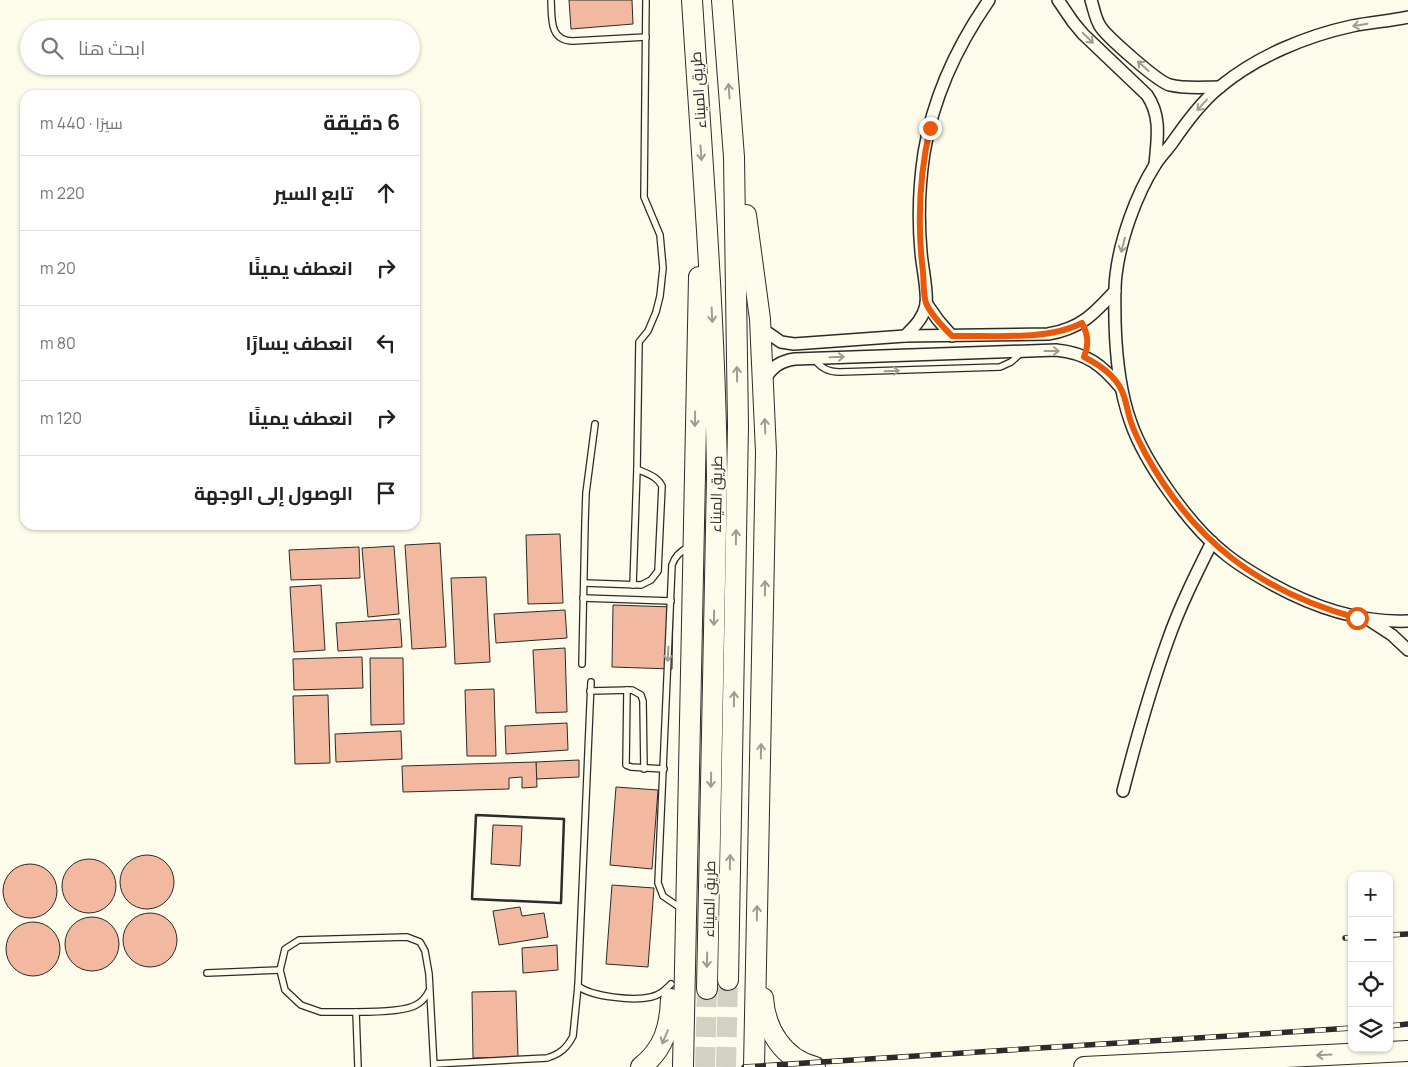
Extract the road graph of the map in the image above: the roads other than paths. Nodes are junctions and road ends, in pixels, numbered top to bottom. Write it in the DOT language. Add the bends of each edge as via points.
graph roads {
  1 [pos="550,0"];
  2 [pos="646,0"];
  3 [pos="692,0"];
  4 [pos="722,0"];
  5 [pos="989,0"];
  6 [pos="1058,0"];
  7 [pos="1091,0"];
  8 [pos="1408,17"];
  9 [pos="646,37"];
  10 [pos="1220,87"];
  11 [pos="734,157"];
  12 [pos="1155,166"];
  13 [pos="707,249"];
  14 [pos="1115,290"];
  15 [pos="926,303"];
  16 [pos="760,328"];
  17 [pos="905,336"];
  18 [pos="952,336"];
  19 [pos="763,382"];
  20 [pos="1122,389"];
  21 [pos="595,424"];
  22 [pos="637,470"];
  23 [pos="1212,542"];
  24 [pos="693,545"];
  25 [pos="584,583"];
  26 [pos="633,584"];
  27 [pos="583,598"];
  28 [pos="671,601"];
  29 [pos="1367,619"];
  30 [pos="1408,620"];
  31 [pos="1408,650"];
  32 [pos="582,664"];
  33 [pos="590,682"];
  34 [pos="627,690"];
  35 [pos="590,691"];
  36 [pos="644,769"];
  37 [pos="664,769"];
  38 [pos="1124,791"];
  39 [pos="686,912"];
  40 [pos="756,937"];
  41 [pos="685,940"];
  42 [pos="280,970"];
  43 [pos="207,973"];
  44 [pos="728,980"];
  45 [pos="671,984"];
  46 [pos="578,986"];
  47 [pos="706,989"];
  48 [pos="430,991"];
  49 [pos="356,1012"];
  50 [pos="1408,1051"];
  51 [pos="434,1066"];
  52 [pos="358,1067"];
  53 [pos="641,1067"];
  54 [pos="683,1067"];
  55 [pos="754,1067"];
  56 [pos="814,1067"];
  57 [pos="1084,1067"];
  1 -- 9 [label="lane" via="553,30 564,40"];
  2 -- 9 [label="lane"];
  3 -- 13 [label="highway, طريق الميناء, one-way"];
  11 -- 4 [label="highway, طريق الميناء, one-way"];
  5 -- 15 [label="street" via="966,35 945,80 924,153 919,228"];
  6 -- 12 [label="street, one-way" via="1083,34 1152,104 1158,122"];
  10 -- 7 [label="street, one-way" via="1193,88 1170,85 1157,79 1101,28"];
  8 -- 10 [label="street, one-way" via="1317,35 1256,63"];
  9 -- 22 [label="lane" via="644,197 660,235 663,268 656,312 639,342"];
  10 -- 12 [label="street, one-way" via="1201,105"];
  11 -- 16 [label="highway" via="743,196"];
  44 -- 11 [label="highway, طريق الميناء, one-way" via="738,426"];
  12 -- 14 [label="street, one-way" via="1130,218"];
  13 -- 24 [label="highway, one-way" via="698,283"];
  13 -- 47 [label="highway, طريق الميناء, one-way" via="717,477"];
  14 -- 18 [label="street" via="1096,312 1066,330 1048,334"];
  14 -- 20 [label="street" via="1116,359"];
  15 -- 17 [label="street" via="922,317"];
  15 -- 18 [label="street"];
  16 -- 17 [label="street" via="775,340 787,344"];
  16 -- 19 [label="highway"];
  17 -- 18 [label="street"];
  19 -- 20 [label="street, one-way" via="770,370 795,359 1056,350 1075,353 1102,367"];
  40 -- 19 [label="highway, one-way" via="766,452"];
  20 -- 23 [label="street" via="1131,424 1163,483"];
  21 -- 25 [label="lane" via="586,493"];
  22 -- 26 [label="lane"];
  22 -- 26 [label="lane" via="658,479 663,490 658,571 652,580"];
  23 -- 29 [label="street" via="1255,575 1295,597 1327,610"];
  23 -- 38 [label="street" via="1168,639 1136,740"];
  24 -- 28 [label="lane" via="680,551 674,560"];
  24 -- 39 [label="highway"];
  25 -- 26 [label="lane"];
  25 -- 27 [label="lane"];
  27 -- 28 [label="lane"];
  27 -- 32 [label="lane"];
  28 -- 37 [label="lane, one-way"];
  29 -- 30 [label="street"];
  29 -- 31 [label="street"];
  33 -- 35 [label="lane"];
  34 -- 35 [label="lane"];
  34 -- 36 [label="lane" via="639,692 643,698"];
  34 -- 36 [label="lane" via="626,763 630,767"];
  35 -- 46 [label="lane"];
  36 -- 37 [label="lane"];
  37 -- 39 [label="lane" via="658,883 663,896"];
  39 -- 41 [label="highway"];
  40 -- 55 [label="highway"];
  40 -- 56 [label="highway" via="762,952 764,1008 769,1027 786,1051"];
  41 -- 45 [label="highway" via="673,965"];
  41 -- 54 [label="highway"];
  42 -- 43 [label="lane"];
  42 -- 48 [label="lane" via="285,949 299,940 407,938 420,942 425,951"];
  42 -- 49 [label="lane" via="285,990 301,1005 321,1012"];
  45 -- 46 [label="lane" via="656,995 645,998 595,994"];
  45 -- 53 [label="highway, one-way" via="666,1034 657,1052"];
  46 -- 51 [label="lane" via="573,1036 560,1053 547,1058"];
  48 -- 49 [label="lane" via="414,1006"];
  48 -- 51 [label="lane"];
  49 -- 52 [label="lane"];
  50 -- 57 [label="highway, one-way"];
}
